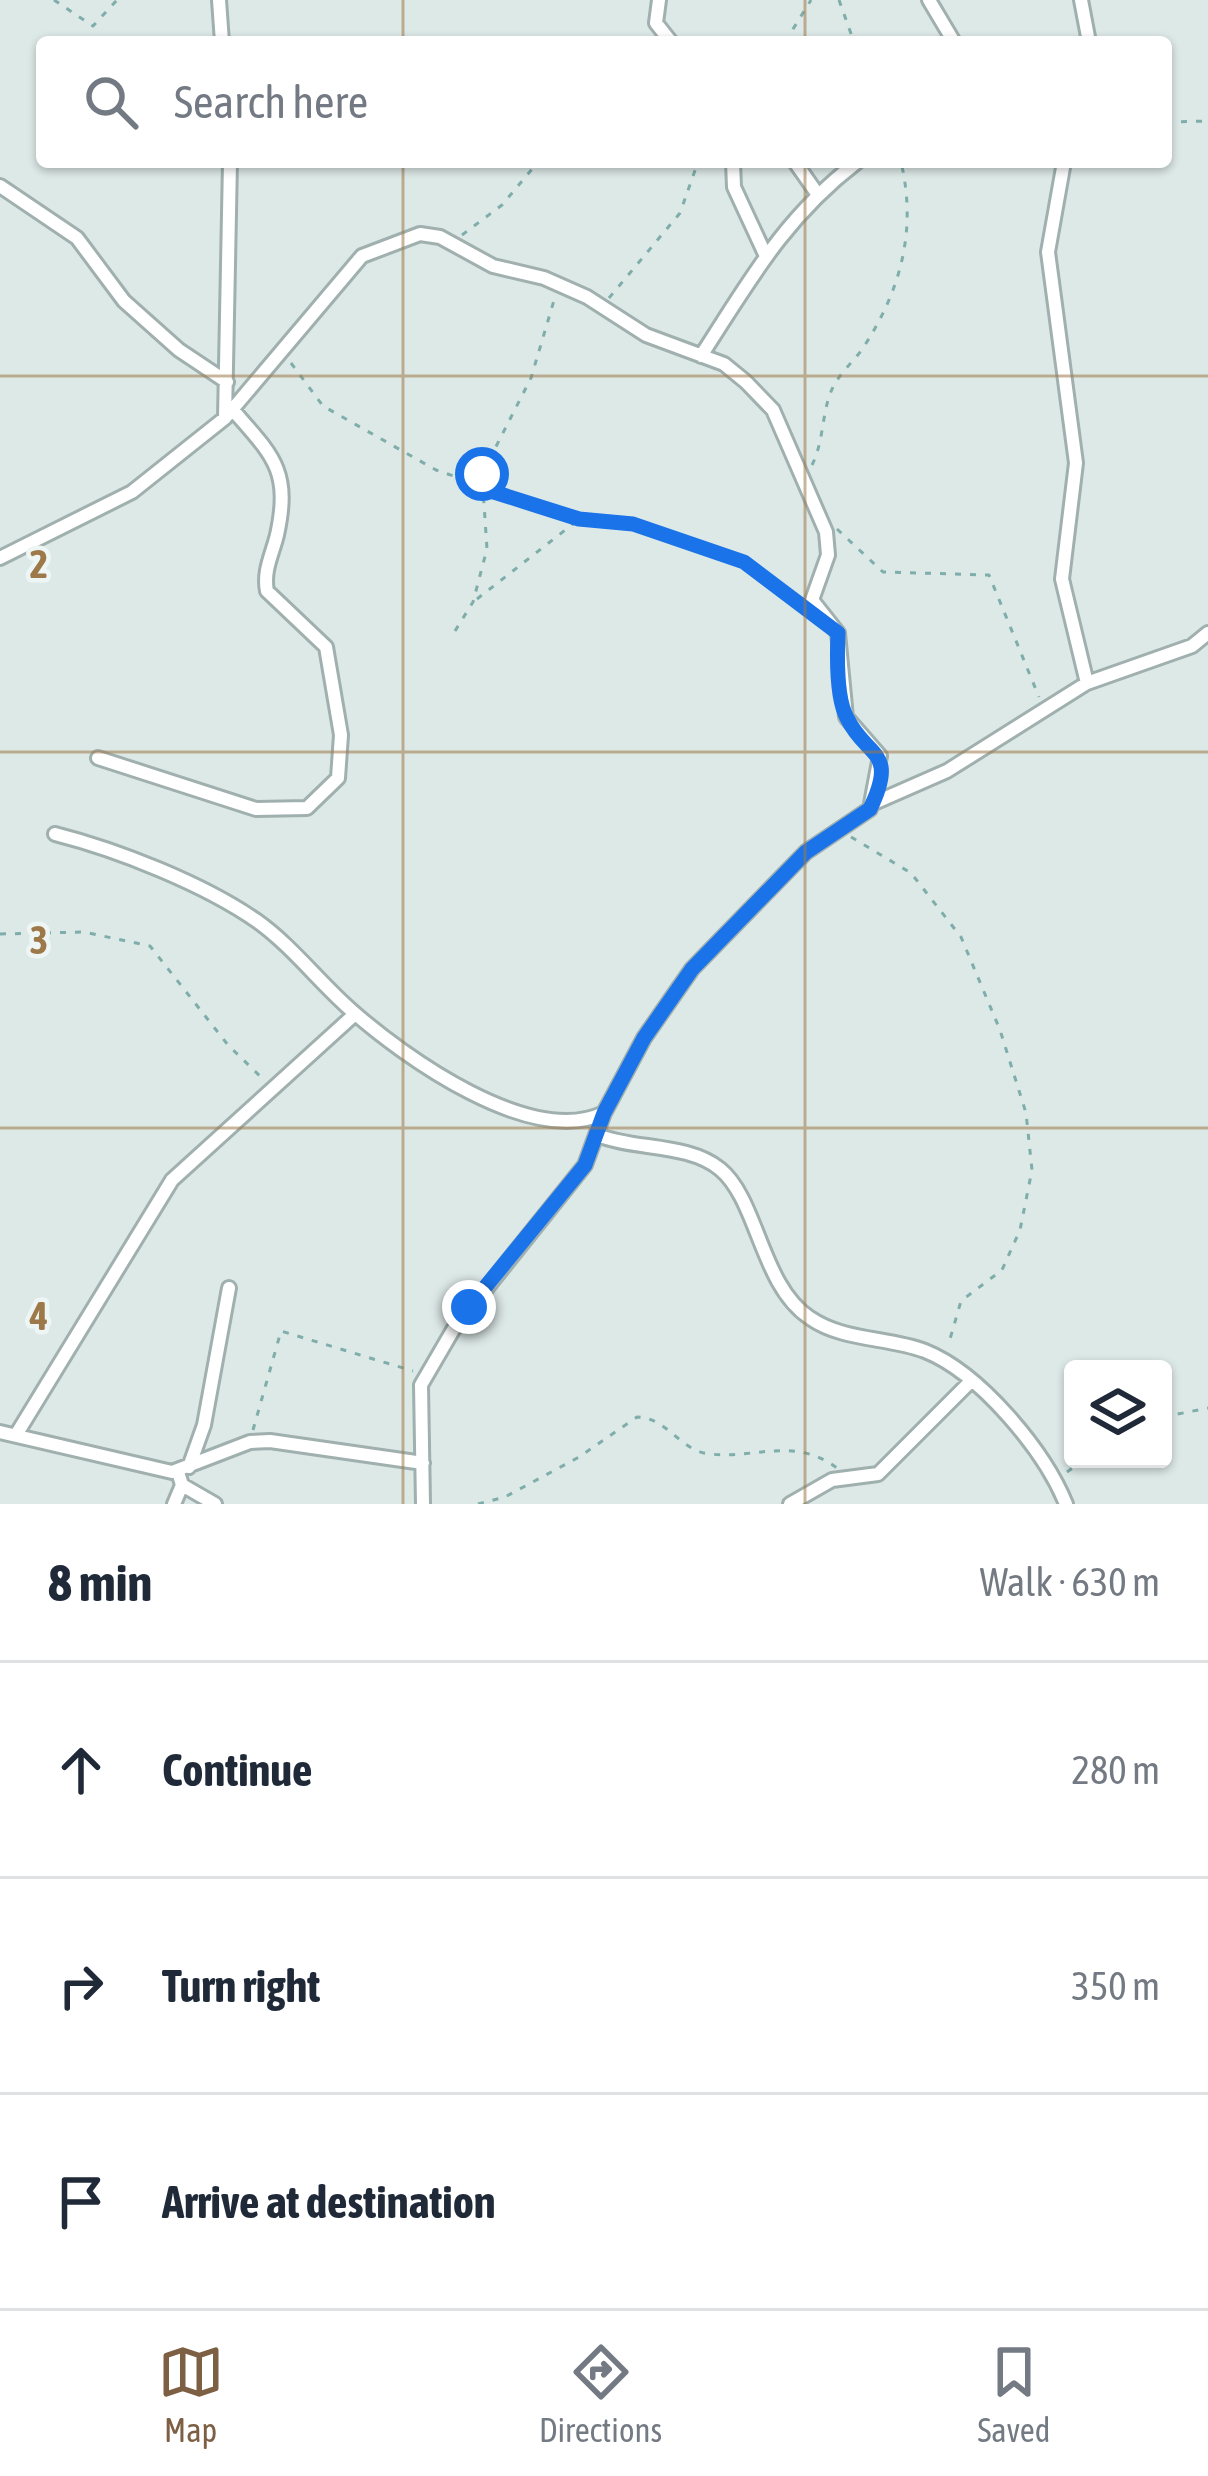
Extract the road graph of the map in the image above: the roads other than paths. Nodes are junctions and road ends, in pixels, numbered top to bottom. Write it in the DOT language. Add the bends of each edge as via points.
graph roads {
  1 [pos="220,0"];
  2 [pos="659,0"];
  3 [pos="929,0"];
  4 [pos="1081,0"];
  5 [pos="222,36"];
  6 [pos="666,36"];
  7 [pos="950,36"];
  8 [pos="1088,36"];
  9 [pos="230,168"];
  10 [pos="733,168"];
  11 [pos="799,168"];
  12 [pos="849,168"];
  13 [pos="1063,168"];
  14 [pos="0,185"];
  15 [pos="816,192"];
  16 [pos="765,254"];
  17 [pos="701,356"];
  18 [pos="227,382"];
  19 [pos="229,413"];
  20 [pos="0,558"];
  21 [pos="1208,633"];
  22 [pos="1087,683"];
  23 [pos="98,758"];
  24 [pos="873,803"];
  25 [pos="55,834"];
  26 [pos="355,1014"];
  27 [pos="604,1113"];
  28 [pos="597,1135"];
  29 [pos="229,1288"];
  30 [pos="969,1383"];
  31 [pos="0,1432"];
  32 [pos="16,1435"];
  33 [pos="423,1463"];
  34 [pos="183,1475"];
  35 [pos="1059,1501"];
  36 [pos="173,1504"];
  37 [pos="214,1504"];
  38 [pos="423,1504"];
  39 [pos="790,1504"];
  1 -- 5 [label="street"];
  2 -- 6 [label="street" via="656,23"];
  3 -- 7 [label="street"];
  4 -- 8 [label="street"];
  9 -- 18 [label="street"];
  10 -- 16 [label="street"];
  11 -- 15 [label="street"];
  12 -- 15 [label="street"];
  13 -- 22 [label="street" via="1048,252 1075,441 1062,579"];
  14 -- 18 [label="street" via="77,238 124,301"];
  15 -- 16 [label="street"];
  16 -- 17 [label="street"];
  17 -- 19 [label="street" via="646,335 559,284 420,234 362,256"];
  17 -- 24 [label="street" via="724,364 773,410 829,546 812,600 838,633 846,717 880,756"];
  18 -- 19 [label="street"];
  19 -- 20 [label="street" via="132,492"];
  19 -- 23 [label="street" via="277,460 282,476 267,591 326,647 338,778 307,808 256,808"];
  21 -- 22 [label="street"];
  22 -- 24 [label="street" via="947,771"];
  24 -- 27 [label="street" via="776,879 692,969"];
  25 -- 26 [label="street" via="229,903 262,924"];
  26 -- 27 [label="street" via="473,1094 543,1118 587,1121"];
  26 -- 32 [label="street" via="172,1180"];
  27 -- 28 [label="street"];
  28 -- 30 [label="street" via="696,1156 721,1170 781,1287 810,1319 943,1360"];
  28 -- 33 [label="street" via="570,1187 484,1285 427,1375 420,1394"];
  29 -- 34 [label="street" via="204,1425"];
  30 -- 35 [label="street" via="1037,1446"];
  30 -- 39 [label="street" via="887,1468 845,1477"];
  31 -- 32 [label="street"];
  32 -- 34 [label="street"];
  33 -- 34 [label="street" via="250,1442"];
  33 -- 38 [label="street"];
  34 -- 36 [label="street"];
  34 -- 37 [label="street"];
}
